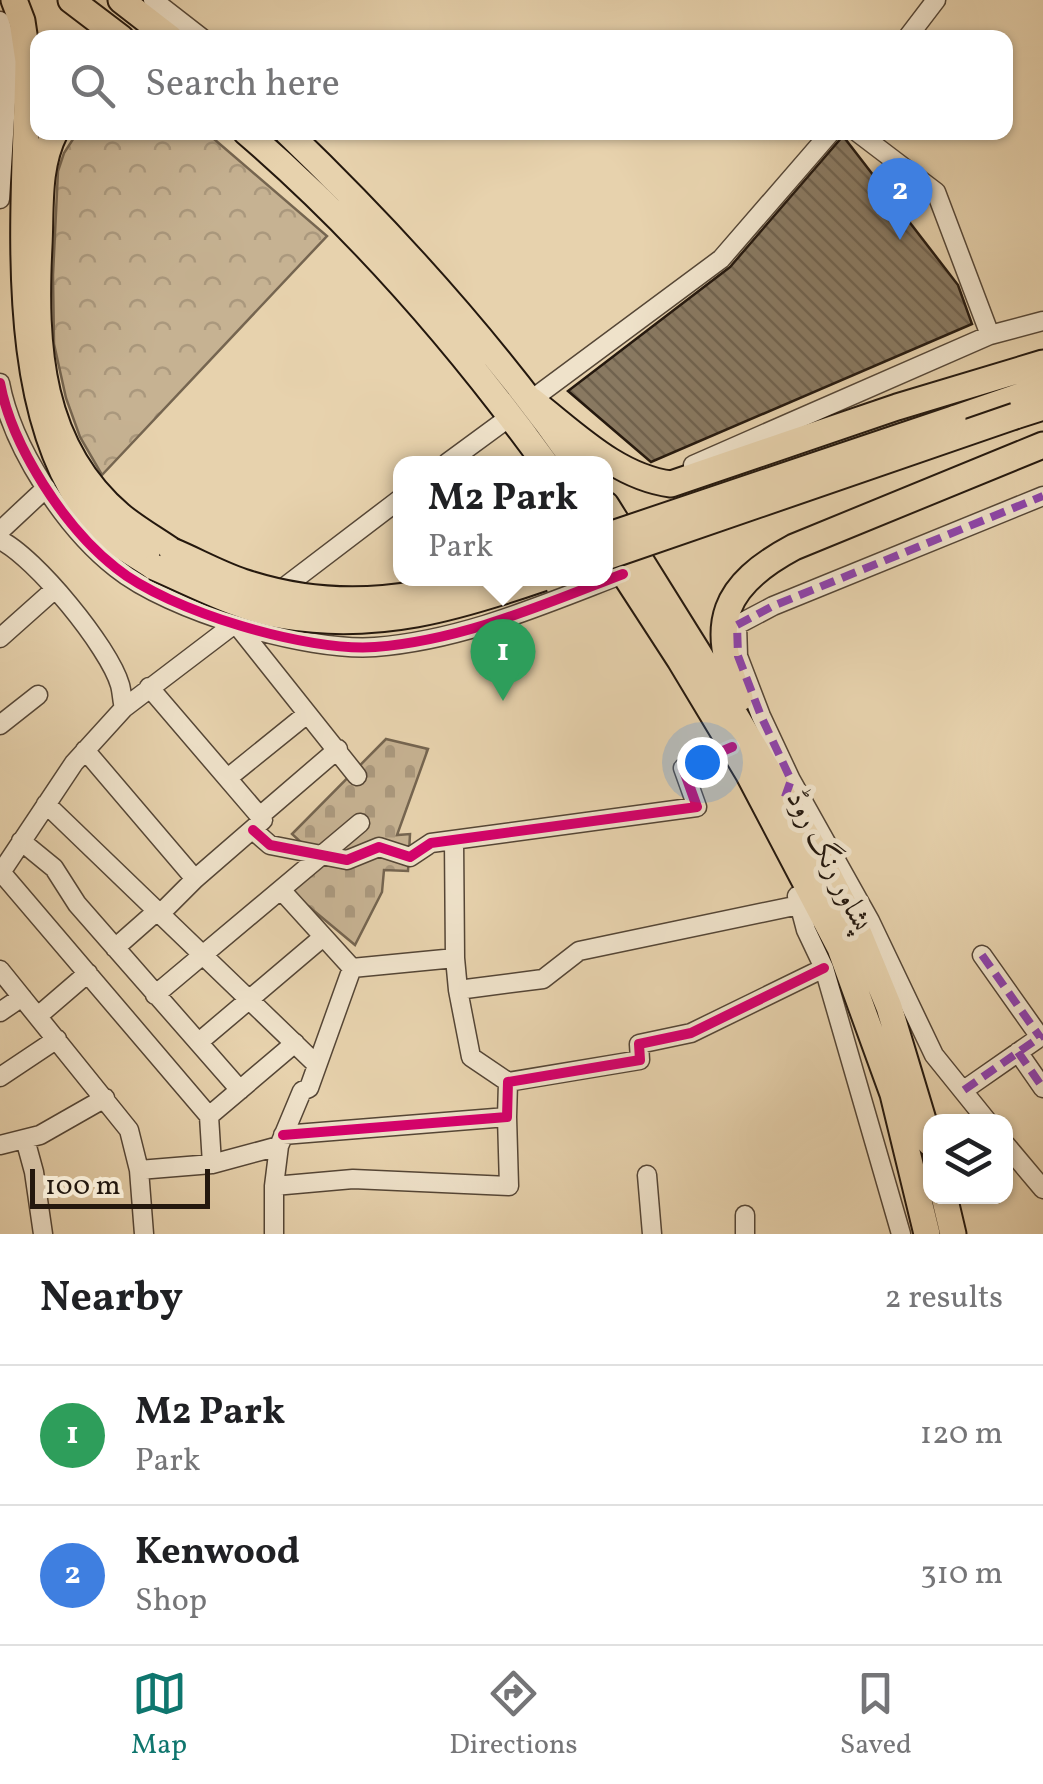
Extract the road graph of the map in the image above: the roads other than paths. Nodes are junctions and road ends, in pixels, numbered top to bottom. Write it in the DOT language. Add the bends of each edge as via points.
graph roads {
  1 [pos="14,0"];
  2 [pos="71,0"];
  3 [pos="121,0"];
  4 [pos="153,0"];
  5 [pos="936,0"];
  6 [pos="0,21"];
  7 [pos="110,30"];
  8 [pos="160,30"];
  9 [pos="192,30"];
  10 [pos="913,30"];
  11 [pos="3,128"];
  12 [pos="52,140"];
  13 [pos="255,140"];
  14 [pos="295,140"];
  15 [pos="824,140"];
  16 [pos="868,140"];
  17 [pos="0,200"];
  18 [pos="1043,320"];
  19 [pos="990,335"];
  20 [pos="1043,363"];
  21 [pos="0,383"];
  22 [pos="1043,388"];
  23 [pos="1043,407"];
  24 [pos="521,408"];
  25 [pos="1043,446"];
  26 [pos="458,456"];
  27 [pos="542,456"];
  28 [pos="568,456"];
  29 [pos="601,456"];
  30 [pos="613,463"];
  31 [pos="654,482"];
  32 [pos="46,488"];
  33 [pos="1043,496"];
  34 [pos="393,504"];
  35 [pos="613,516"];
  36 [pos="0,532"];
  37 [pos="613,534"];
  38 [pos="0,540"];
  39 [pos="163,559"];
  40 [pos="614,565"];
  41 [pos="450,586"];
  42 [pos="520,586"];
  43 [pos="569,586"];
  44 [pos="54,589"];
  45 [pos="236,623"];
  46 [pos="0,638"];
  47 [pos="149,687"];
  48 [pos="38,695"];
  49 [pos="124,708"];
  50 [pos="307,714"];
  51 [pos="0,725"];
  52 [pos="732,747"];
  53 [pos="85,750"];
  54 [pos="337,750"];
  55 [pos="765,762"];
  56 [pos="358,776"];
  57 [pos="229,777"];
  58 [pos="788,788"];
  59 [pos="46,804"];
  60 [pos="360,822"];
  61 [pos="256,823"];
  62 [pos="454,840"];
  63 [pos="21,841"];
  64 [pos="323,855"];
  65 [pos="799,865"];
  66 [pos="1,873"];
  67 [pos="195,879"];
  68 [pos="282,891"];
  69 [pos="800,905"];
  70 [pos="158,913"];
  71 [pos="323,937"];
  72 [pos="115,948"];
  73 [pos="204,955"];
  74 [pos="982,955"];
  75 [pos="454,958"];
  76 [pos="352,968"];
  77 [pos="824,968"];
  78 [pos="0,970"];
  79 [pos="88,973"];
  80 [pos="458,990"];
  81 [pos="155,995"];
  82 [pos="22,997"];
  83 [pos="249,998"];
  84 [pos="0,1012"];
  85 [pos="38,1016"];
  86 [pos="1042,1036"];
  87 [pos="57,1039"];
  88 [pos="199,1042"];
  89 [pos="295,1044"];
  90 [pos="1018,1052"];
  91 [pos="317,1065"];
  92 [pos="0,1077"];
  93 [pos="508,1082"];
  94 [pos="904,1088"];
  95 [pos="1043,1088"];
  96 [pos="240,1090"];
  97 [pos="964,1090"];
  98 [pos="106,1098"];
  99 [pos="982,1114"];
  100 [pos="209,1116"];
  101 [pos="507,1117"];
  102 [pos="923,1128"];
  103 [pos="25,1138"];
  104 [pos="281,1140"];
  105 [pos="0,1146"];
  106 [pos="1013,1153"];
  107 [pos="212,1164"];
  108 [pos="140,1170"];
  109 [pos="646,1175"];
  110 [pos="274,1186"];
  111 [pos="1043,1189"];
  112 [pos="946,1204"];
  113 [pos="42,1234"];
  114 [pos="144,1234"];
  115 [pos="274,1234"];
  116 [pos="652,1234"];
  117 [pos="901,1234"];
  118 [pos="927,1234"];
  119 [pos="953,1234"];
  1 -- 39 [label="highway" via="28,61 16,313 29,413 59,481 103,533"];
  2 -- 7 [label="highway"];
  3 -- 8 [label="highway"];
  4 -- 9 [label="street"];
  5 -- 10 [label="street"];
  6 -- 11 [label="street" via="9,54"];
  11 -- 17 [label="street"];
  12 -- 39 [label="highway" via="43,176 36,311 50,408 77,466"];
  13 -- 24 [label="highway"];
  14 -- 24 [label="highway" via="477,330"];
  15 -- 24 [label="street" via="721,259"];
  16 -- 19 [label="street" via="936,192"];
  18 -- 19 [label="street"];
  19 -- 31 [label="street"];
  20 -- 31 [label="highway" via="683,482"];
  21 -- 32 [label="street"];
  22 -- 37 [label="highway, bridge"];
  23 -- 40 [label="highway, bridge"];
  24 -- 26 [label="street"];
  24 -- 27 [label="highway"];
  24 -- 28 [label="highway"];
  24 -- 29 [label="highway"];
  25 -- 55 [label="highway" via="794,547 742,581 728,605 724,639 729,672"];
  30 -- 31 [label="highway"];
  32 -- 36 [label="street"];
  32 -- 45 [label="street" via="119,571"];
  33 -- 58 [label="street" via="738,625 738,656"];
  34 -- 45 [label="street"];
  35 -- 55 [label="highway, پشاور رنگ روڈ"];
  38 -- 44 [label="street"];
  39 -- 41 [label="highway, bridge" via="288,594 343,601 406,598"];
  39 -- 42 [label="highway, bridge" via="232,601 282,616 349,622 408,618"];
  40 -- 52 [label="highway, پشاور رنگ روڈ"];
  43 -- 45 [label="street" via="474,630 372,647 300,642"];
  44 -- 46 [label="street"];
  44 -- 49 [label="street" via="119,682"];
  45 -- 47 [label="street"];
  45 -- 50 [label="street"];
  47 -- 49 [label="street"];
  47 -- 57 [label="street"];
  48 -- 51 [label="street"];
  49 -- 53 [label="street"];
  50 -- 54 [label="street"];
  50 -- 57 [label="street"];
  52 -- 62 [label="street" via="682,768 697,807"];
  52 -- 65 [label="highway, پشاور رنگ روڈ"];
  53 -- 59 [label="street"];
  53 -- 67 [label="street"];
  54 -- 56 [label="street"];
  54 -- 61 [label="street"];
  55 -- 58 [label="highway, پشاور رنگ روڈ"];
  57 -- 61 [label="street"];
  58 -- 94 [label="highway, پشاور رنگ روڈ" via="889,1007"];
  58 -- 97 [label="street" via="870,921 934,1055"];
  59 -- 63 [label="street"];
  59 -- 70 [label="street"];
  60 -- 64 [label="street"];
  61 -- 64 [label="street" via="270,845"];
  61 -- 67 [label="street"];
  62 -- 64 [label="street" via="431,843 410,858 379,847 347,860"];
  62 -- 75 [label="street"];
  63 -- 66 [label="street"];
  63 -- 72 [label="street" via="54,868"];
  64 -- 68 [label="street"];
  65 -- 69 [label="street"];
  65 -- 94 [label="highway, پشاور رنگ روڈ"];
  66 -- 79 [label="street"];
  67 -- 70 [label="street"];
  68 -- 71 [label="street"];
  68 -- 73 [label="street"];
  69 -- 77 [label="street"];
  69 -- 80 [label="street" via="580,951 543,979"];
  70 -- 72 [label="street"];
  70 -- 73 [label="street"];
  71 -- 76 [label="street"];
  71 -- 83 [label="street"];
  72 -- 81 [label="street"];
  73 -- 81 [label="street"];
  73 -- 83 [label="street"];
  74 -- 86 [label="street"];
  75 -- 76 [label="street"];
  75 -- 80 [label="street"];
  76 -- 91 [label="street"];
  77 -- 93 [label="street" via="691,1034 639,1044 640,1060"];
  77 -- 117 [label="street"];
  78 -- 82 [label="street"];
  79 -- 85 [label="street"];
  79 -- 100 [label="street"];
  80 -- 93 [label="street" via="471,1057"];
  81 -- 88 [label="street"];
  82 -- 84 [label="street"];
  82 -- 85 [label="street"];
  83 -- 88 [label="street"];
  83 -- 89 [label="street"];
  85 -- 87 [label="street"];
  86 -- 90 [label="street"];
  87 -- 92 [label="street"];
  87 -- 98 [label="street"];
  88 -- 96 [label="street"];
  89 -- 91 [label="street"];
  89 -- 96 [label="street"];
  90 -- 95 [label="street"];
  90 -- 97 [label="street"];
  91 -- 104 [label="street"];
  93 -- 101 [label="street"];
  94 -- 102 [label="highway, پشاور رنگ روڈ"];
  94 -- 118 [label="highway, پشاور رنگ روڈ"];
  96 -- 100 [label="street"];
  97 -- 99 [label="street"];
  98 -- 103 [label="street"];
  98 -- 108 [label="street" via="129,1130"];
  100 -- 107 [label="street"];
  101 -- 104 [label="street"];
  101 -- 110 [label="street" via="508,1186 354,1179"];
  103 -- 105 [label="street"];
  103 -- 113 [label="street"];
  104 -- 107 [label="street"];
  104 -- 110 [label="street"];
  106 -- 111 [label="street"];
  107 -- 108 [label="street"];
  108 -- 114 [label="street"];
  109 -- 116 [label="street"];
  110 -- 115 [label="street"];
  112 -- 119 [label="highway"];
}
